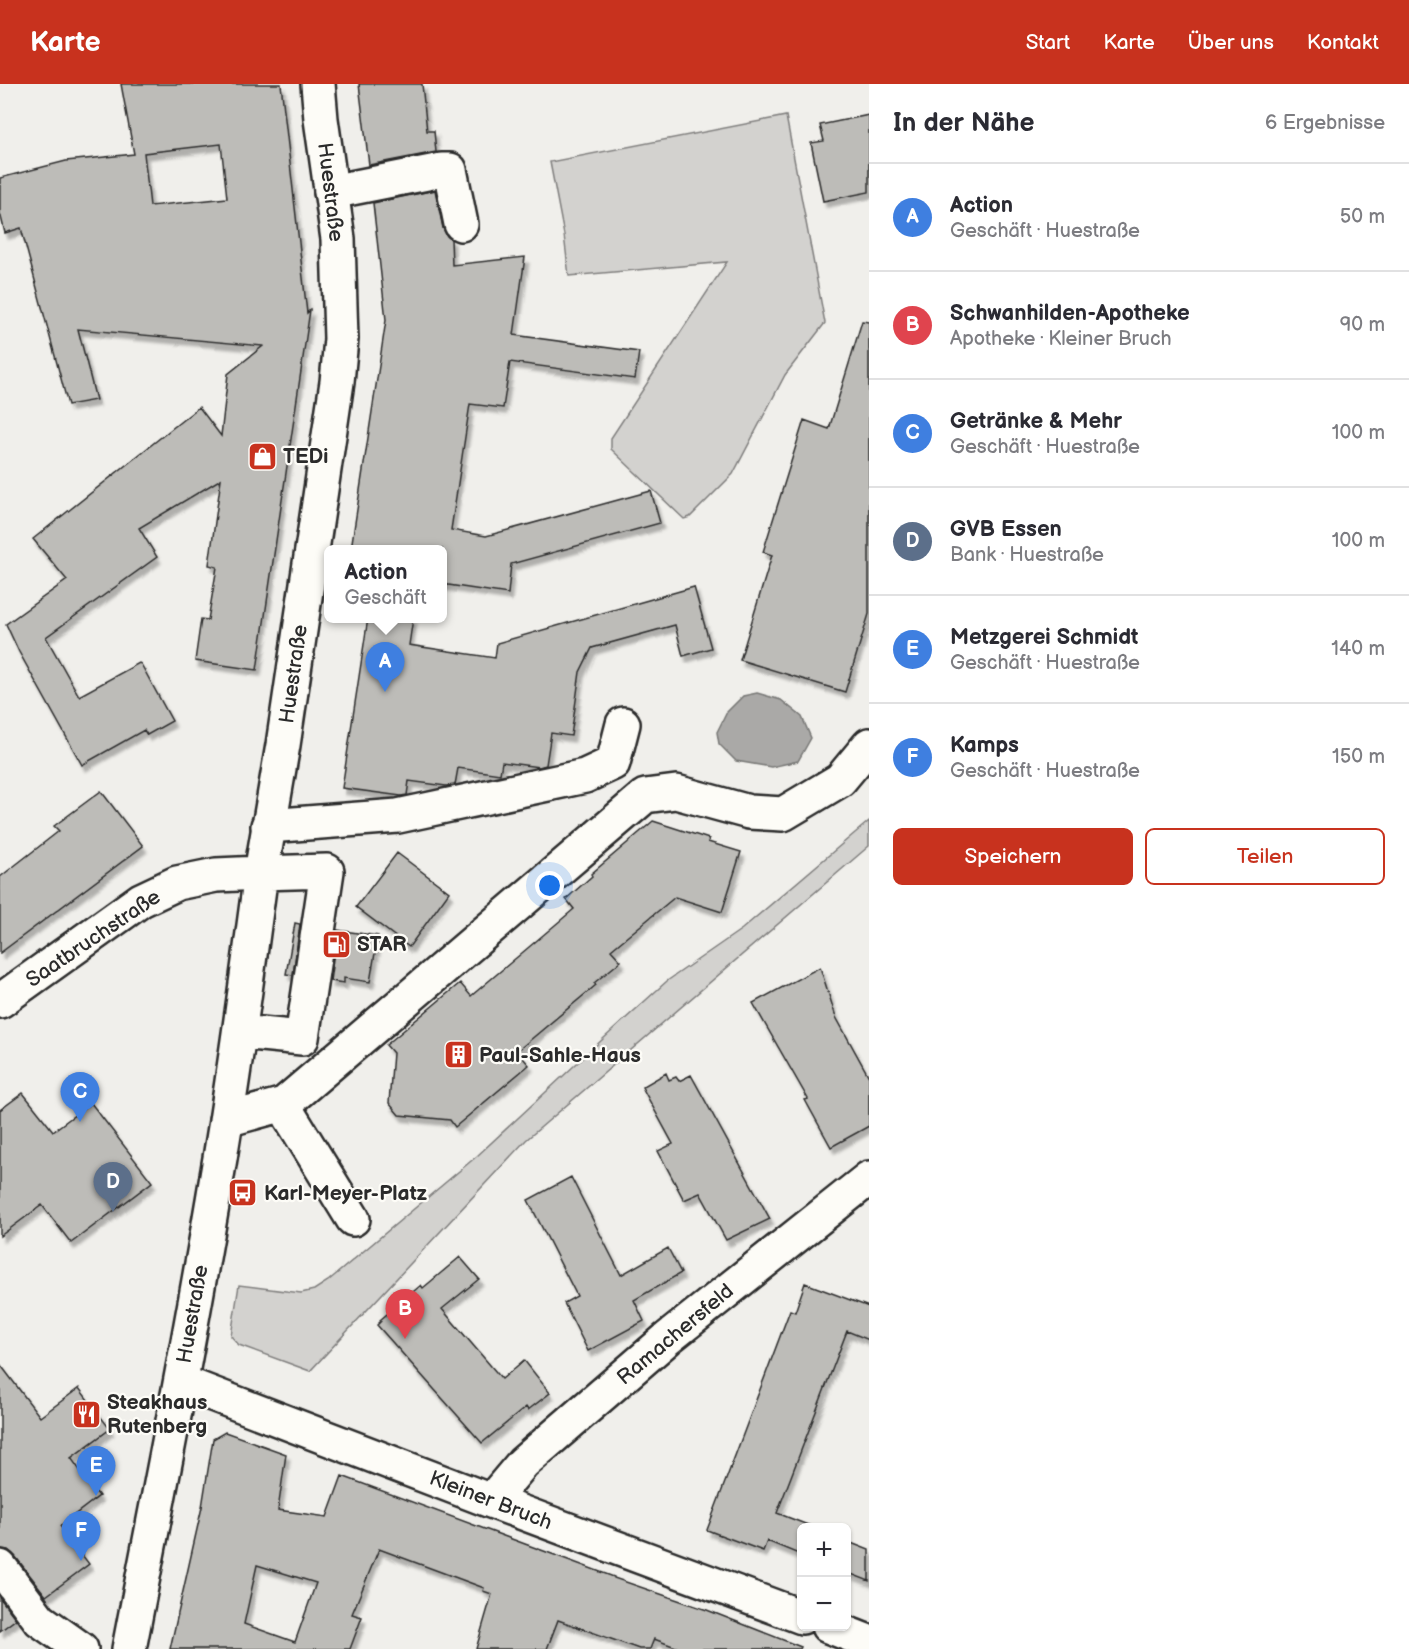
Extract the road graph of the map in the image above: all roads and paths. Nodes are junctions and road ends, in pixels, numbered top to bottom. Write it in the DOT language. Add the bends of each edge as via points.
graph roads {
  1 [pos="318,84"];
  2 [pos="331,192"];
  3 [pos="462,224"];
  4 [pos="623,724"];
  5 [pos="869,745"];
  6 [pos="268,826"];
  7 [pos="261,873"];
  8 [pos="0,1001"];
  9 [pos="240,1032"];
  10 [pos="284,1104"];
  11 [pos="226,1120"];
  12 [pos="869,1178"];
  13 [pos="353,1219"];
  14 [pos="181,1382"];
  15 [pos="491,1501"];
  16 [pos="0,1567"];
  17 [pos="797,1616"];
  18 [pos="841,1631"];
  19 [pos="869,1642"];
  20 [pos="81,1649"];
  21 [pos="129,1649"];
  1 -- 2 [label="street, Huestraße"];
  2 -- 3 [label="street" via="450,170"];
  2 -- 6 [label="street, Huestraße" via="338,239 341,339 337,382"];
  4 -- 6 [label="street" via="614,763 585,776 398,816"];
  5 -- 10 [label="street" via="840,780 783,814 749,812 676,792 645,796"];
  6 -- 7 [label="street, Huestraße"];
  7 -- 8 [label="street, Saatbruchstraße" via="216,875 177,883 141,900"];
  7 -- 9 [label="street, Huestraße"];
  7 -- 9 [label="street, Saatbruchstraße" via="327,871 302,1038"];
  9 -- 11 [label="street, Huestraße"];
  10 -- 11 [label="street"];
  10 -- 13 [label="street"];
  11 -- 14 [label="street, Huestraße"];
  12 -- 15 [label="street, Ramachersfeld" via="668,1338 523,1463"];
  14 -- 15 [label="street, Kleiner Bruch"];
  14 -- 21 [label="street, Huestraße"];
  15 -- 17 [label="street, Kleiner Bruch"];
  16 -- 20 [label="street" via="40,1620"];
  18 -- 19 [label="street"];
}
